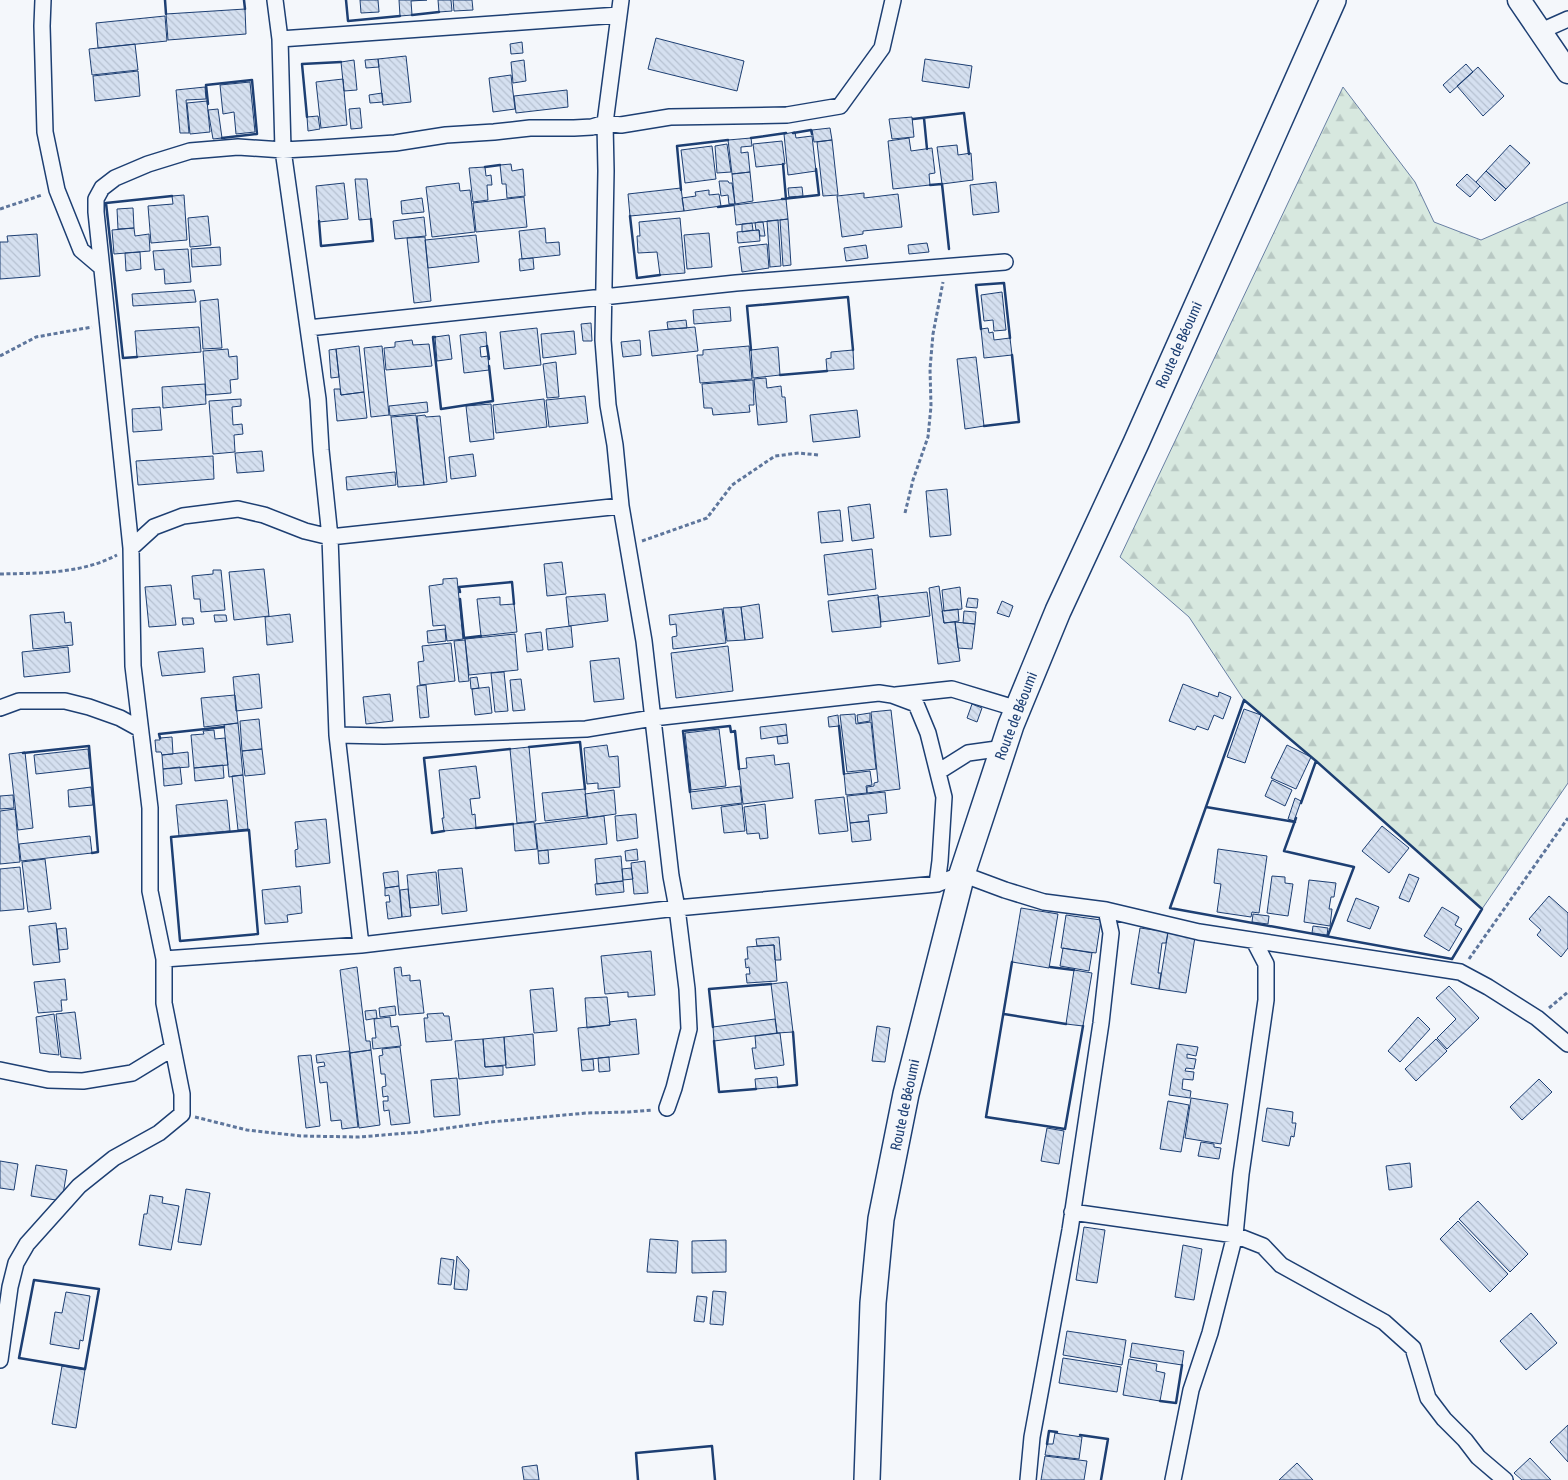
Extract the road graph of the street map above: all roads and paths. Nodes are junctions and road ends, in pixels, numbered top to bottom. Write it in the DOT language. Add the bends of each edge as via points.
graph roads {
  1 [pos="44,0"];
  2 [pos="275,0"];
  3 [pos="892,0"];
  4 [pos="1333,0"];
  5 [pos="1519,0"];
  6 [pos="620,7"];
  7 [pos="1568,19"];
  8 [pos="1541,31"];
  9 [pos="280,39"];
  10 [pos="1568,72"];
  11 [pos="605,123"];
  12 [pos="283,150"];
  13 [pos="57,190"];
  14 [pos="2,205"];
  15 [pos="0,209"];
  16 [pos="1005,262"];
  17 [pos="101,267"];
  18 [pos="946,267"];
  19 [pos="603,297"];
  20 [pos="107,324"];
  21 [pos="308,328"];
  22 [pos="0,356"];
  23 [pos="818,455"];
  24 [pos="620,506"];
  25 [pos="905,513"];
  26 [pos="330,537"];
  27 [pos="627,546"];
  28 [pos="131,548"];
  29 [pos="0,574"];
  30 [pos="892,695"];
  31 [pos="0,708"];
  32 [pos="1018,709"];
  33 [pos="653,718"];
  34 [pos="140,729"];
  35 [pos="337,735"];
  36 [pos="1004,748"];
  37 [pos="938,772"];
  38 [pos="1568,818"];
  39 [pos="962,874"];
  40 [pos="937,884"];
  41 [pos="677,908"];
  42 [pos="1106,910"];
  43 [pos="1254,941"];
  44 [pos="361,945"];
  45 [pos="164,960"];
  46 [pos="1460,972"];
  47 [pos="1568,992"];
  48 [pos="1537,1018"];
  49 [pos="1568,1044"];
  50 [pos="173,1048"];
  51 [pos="0,1070"];
  52 [pos="667,1108"];
  53 [pos="182,1114"];
  54 [pos="1072,1212"];
  55 [pos="1235,1235"];
  56 [pos="0,1360"];
  57 [pos="867,1480"];
  58 [pos="1028,1480"];
  59 [pos="1173,1480"];
  60 [pos="1505,1480"];
  1 -- 13 [label="street" via="45,132"];
  2 -- 9 [label="street"];
  3 -- 11 [label="street" via="882,48 840,106 787,115 670,117 621,125"];
  4 -- 32 [label="main road, Route de Béoumi" via="1058,610"];
  5 -- 8 [label="main road"];
  6 -- 9 [label="street"];
  6 -- 11 [label="street"];
  7 -- 8 [label="street"];
  8 -- 10 [label="main road"];
  9 -- 12 [label="street"];
  11 -- 12 [label="street" via="582,128 530,128 395,143"];
  11 -- 19 [label="street"];
  12 -- 17 [label="street" via="238,147 190,151 115,178 102,188 96,199"];
  12 -- 21 [label="street"];
  13 -- 14 [label="path"];
  13 -- 17 [label="street" via="81,250"];
  14 -- 15 [label="path"];
  16 -- 18 [label="street"];
  17 -- 20 [label="street"];
  18 -- 19 [label="street"];
  18 -- 25 [label="path" via="933,334 928,437"];
  19 -- 21 [label="street"];
  19 -- 24 [label="street" via="603,350"];
  20 -- 22 [label="path" via="36,337"];
  20 -- 28 [label="street"];
  21 -- 26 [label="street" via="318,399"];
  23 -- 27 [label="path" via="799,452 775,456 732,485 707,518"];
  24 -- 26 [label="street"];
  24 -- 27 [label="street"];
  26 -- 28 [label="street" via="238,509 184,516 154,527"];
  26 -- 35 [label="street"];
  27 -- 33 [label="street" via="644,641"];
  28 -- 29 [label="path" via="106,561 65,572"];
  28 -- 34 [label="street" via="133,666"];
  30 -- 32 [label="street" via="952,689"];
  30 -- 33 [label="street" via="878,693"];
  30 -- 37 [label="street" via="916,704"];
  31 -- 34 [label="street" via="19,701 65,701 120,718"];
  32 -- 36 [label="main road, Route de Béoumi"];
  33 -- 35 [label="street" via="586,729"];
  33 -- 41 [label="street"];
  34 -- 45 [label="street" via="150,808 150,891"];
  35 -- 44 [label="street"];
  36 -- 37 [label="street" via="968,753"];
  36 -- 39 [label="main road, Route de Béoumi"];
  37 -- 40 [label="street" via="944,796"];
  38 -- 46 [label="path"];
  39 -- 40 [label="street"];
  39 -- 42 [label="street" via="1044,902"];
  39 -- 57 [label="main road, Route de Béoumi" via="906,1094 881,1219 873,1303"];
  40 -- 41 [label="street"];
  41 -- 44 [label="street"];
  41 -- 52 [label="street" via="689,1029"];
  42 -- 43 [label="street"];
  42 -- 54 [label="street" via="1111,933 1110,955"];
  43 -- 46 [label="street"];
  43 -- 55 [label="street" via="1266,964 1266,1000"];
  44 -- 45 [label="street"];
  45 -- 50 [label="street" via="164,1003"];
  46 -- 48 [label="street"];
  47 -- 48 [label="path"];
  48 -- 49 [label="street"];
  50 -- 51 [label="street" via="132,1073 83,1081 48,1080"];
  50 -- 53 [label="street" via="182,1094"];
  52 -- 53 [label="path" via="491,1122 367,1137 301,1136 247,1130"];
  53 -- 56 [label="street" via="160,1133 114,1158 79,1186 27,1244 16,1263 10,1287"];
  54 -- 55 [label="street"];
  54 -- 58 [label="street" via="1032,1436"];
  55 -- 59 [label="street" via="1210,1333 1191,1390"];
  55 -- 60 [label="street" via="1263,1246 1281,1265 1384,1322 1413,1348 1428,1398 1478,1457"];
}
